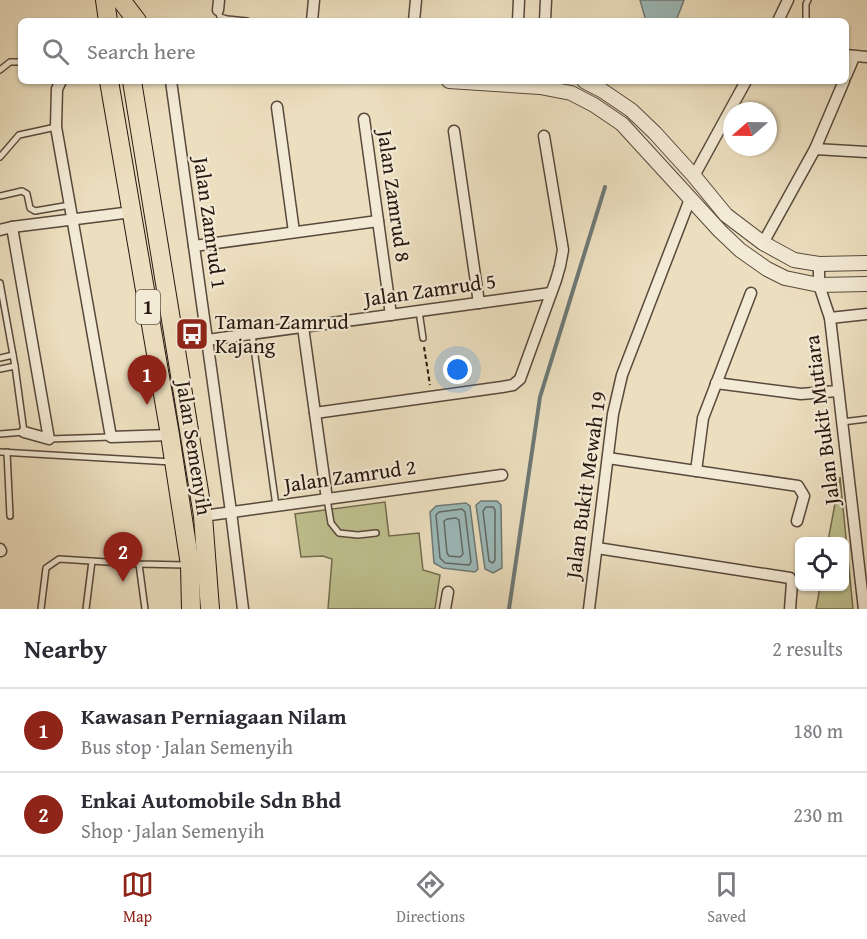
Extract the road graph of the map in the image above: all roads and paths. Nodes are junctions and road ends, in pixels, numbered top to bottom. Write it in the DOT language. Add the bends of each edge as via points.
graph roads {
  1 [pos="97,0"];
  2 [pos="105,0"];
  3 [pos="120,0"];
  4 [pos="314,0"];
  5 [pos="416,0"];
  6 [pos="519,0"];
  7 [pos="546,0"];
  8 [pos="788,0"];
  9 [pos="808,0"];
  10 [pos="218,5"];
  11 [pos="100,18"];
  12 [pos="108,18"];
  13 [pos="123,18"];
  14 [pos="135,18"];
  15 [pos="224,18"];
  16 [pos="312,18"];
  17 [pos="414,18"];
  18 [pos="518,18"];
  19 [pos="545,18"];
  20 [pos="779,18"];
  21 [pos="806,18"];
  22 [pos="850,56"];
  23 [pos="867,57"];
  24 [pos="18,62"];
  25 [pos="0,70"];
  26 [pos="60,84"];
  27 [pos="110,84"];
  28 [pos="118,84"];
  29 [pos="133,84"];
  30 [pos="146,84"];
  31 [pos="171,84"];
  32 [pos="540,84"];
  33 [pos="590,84"];
  34 [pos="745,84"];
  35 [pos="843,84"];
  36 [pos="277,107"];
  37 [pos="364,119"];
  38 [pos="140,126"];
  39 [pos="56,127"];
  40 [pos="454,130"];
  41 [pos="544,136"];
  42 [pos="815,149"];
  43 [pos="867,152"];
  44 [pos="0,157"];
  45 [pos="694,176"];
  46 [pos="126,178"];
  47 [pos="0,196"];
  48 [pos="690,199"];
  49 [pos="70,205"];
  50 [pos="132,212"];
  51 [pos="72,219"];
  52 [pos="378,221"];
  53 [pos="12,227"];
  54 [pos="0,230"];
  55 [pos="294,232"];
  56 [pos="763,243"];
  57 [pos="194,246"];
  58 [pos="867,263"];
  59 [pos="819,264"];
  60 [pos="0,283"];
  61 [pos="867,284"];
  62 [pos="819,285"];
  63 [pos="551,293"];
  64 [pos="751,293"];
  65 [pos="479,303"];
  66 [pos="419,311"];
  67 [pos="867,314"];
  68 [pos="392,315"];
  69 [pos="830,318"];
  70 [pos="303,327"];
  71 [pos="252,334"];
  72 [pos="423,338"];
  73 [pos="207,340"];
  74 [pos="13,355"];
  75 [pos="0,358"];
  76 [pos="15,366"];
  77 [pos="0,369"];
  78 [pos="716,383"];
  79 [pos="837,391"];
  80 [pos="431,397"];
  81 [pos="315,413"];
  82 [pos="867,419"];
  83 [pos="841,422"];
  84 [pos="24,432"];
  85 [pos="0,434"];
  86 [pos="170,435"];
  87 [pos="111,437"];
  88 [pos="50,439"];
  89 [pos="0,452"];
  90 [pos="7,452"];
  91 [pos="608,458"];
  92 [pos="174,462"];
  93 [pos="696,471"];
  94 [pos="502,475"];
  95 [pos="327,499"];
  96 [pos="276,506"];
  97 [pos="231,512"];
  98 [pos="10,516"];
  99 [pos="204,516"];
  100 [pos="797,521"];
  101 [pos="376,533"];
  102 [pos="597,548"];
  103 [pos="862,553"];
  104 [pos="92,561"];
  105 [pos="139,564"];
  106 [pos="190,565"];
  107 [pos="448,592"];
  108 [pos="41,609"];
  109 [pos="86,609"];
  110 [pos="145,609"];
  111 [pos="191,609"];
  112 [pos="210,609"];
  113 [pos="243,609"];
  114 [pos="445,609"];
  115 [pos="589,609"];
  116 [pos="790,609"];
  117 [pos="864,609"];
  1 -- 11 [label="main road"];
  2 -- 12 [label="main road"];
  3 -- 13 [label="main road"];
  3 -- 14 [label="main road"];
  4 -- 16 [label="street"];
  5 -- 17 [label="street"];
  6 -- 18 [label="street"];
  7 -- 19 [label="street"];
  8 -- 20 [label="street"];
  9 -- 21 [label="lane"];
  10 -- 15 [label="lane"];
  22 -- 23 [label="street"];
  24 -- 25 [label="lane" via="10,62"];
  26 -- 39 [label="street"];
  27 -- 46 [label="main road, Jalan Semenyih / 1"];
  28 -- 46 [label="main road" via="129,147"];
  29 -- 38 [label="main road, Jalan Semenyih / 1"];
  30 -- 38 [label="main road"];
  31 -- 57 [label="street, Jalan Zamrud 1"];
  32 -- 48 [label="street" via="571,93 622,124"];
  33 -- 45 [label="street" via="631,110"];
  34 -- 45 [label="street"];
  35 -- 42 [label="street"];
  36 -- 55 [label="street"];
  37 -- 52 [label="street, Jalan Zamrud 8"];
  38 -- 99 [label="main road, Jalan Semenyih / 1"];
  39 -- 44 [label="lane" via="20,135"];
  39 -- 49 [label="street"];
  40 -- 65 [label="street"];
  41 -- 63 [label="street" via="563,250"];
  42 -- 43 [label="street"];
  42 -- 56 [label="street"];
  45 -- 56 [label="street" via="726,215"];
  46 -- 50 [label="main road, Jalan Semenyih / 1"];
  47 -- 49 [label="lane" via="22,191 35,211"];
  48 -- 62 [label="street" via="740,250 767,269 785,278"];
  48 -- 91 [label="street, Jalan Bukit Mewah 19" via="622,375"];
  49 -- 51 [label="street"];
  50 -- 51 [label="street"];
  50 -- 86 [label="main road, Jalan Semenyih / 1"];
  51 -- 53 [label="street"];
  51 -- 87 [label="street"];
  52 -- 55 [label="street"];
  52 -- 68 [label="street, Jalan Zamrud 8"];
  53 -- 54 [label="street"];
  53 -- 88 [label="street"];
  55 -- 57 [label="street"];
  56 -- 59 [label="street" via="794,260"];
  57 -- 73 [label="street, Jalan Zamrud 1"];
  58 -- 59 [label="street"];
  59 -- 62 [label="street, Jalan Bukit Mutiara"];
  60 -- 74 [label="lane"];
  61 -- 62 [label="street"];
  62 -- 69 [label="street, Jalan Bukit Mutiara"];
  63 -- 65 [label="street, Jalan Zamrud 5"];
  63 -- 80 [label="street" via="520,380 513,385"];
  64 -- 78 [label="street"];
  65 -- 66 [label="street, Jalan Zamrud 5"];
  66 -- 68 [label="street, Jalan Zamrud 5"];
  66 -- 72 [label="lane"];
  67 -- 69 [label="street"];
  68 -- 70 [label="street, Jalan Zamrud 5"];
  69 -- 79 [label="street, Jalan Bukit Mutiara"];
  70 -- 71 [label="street, Jalan Zamrud 5"];
  70 -- 81 [label="street"];
  71 -- 73 [label="street, Jalan Zamrud 5"];
  71 -- 96 [label="lane"];
  72 -- 80 [label="path"];
  73 -- 97 [label="street, Jalan Zamrud 1"];
  74 -- 75 [label="lane"];
  74 -- 76 [label="lane"];
  76 -- 77 [label="lane"];
  76 -- 84 [label="lane"];
  78 -- 79 [label="street" via="801,394"];
  78 -- 93 [label="street" via="703,418"];
  79 -- 83 [label="street, Jalan Bukit Mutiara"];
  80 -- 81 [label="street"];
  81 -- 95 [label="street"];
  82 -- 83 [label="lane"];
  83 -- 103 [label="street, Jalan Bukit Mutiara"];
  84 -- 85 [label="lane"];
  84 -- 88 [label="street"];
  86 -- 87 [label="street"];
  86 -- 92 [label="main road, Jalan Semenyih / 1"];
  87 -- 88 [label="lane"];
  89 -- 90 [label="lane"];
  90 -- 92 [label="lane"];
  90 -- 98 [label="lane"];
  91 -- 93 [label="street"];
  91 -- 102 [label="street, Jalan Bukit Mewah 19"];
  92 -- 106 [label="main road, Jalan Semenyih / 1"];
  93 -- 100 [label="street" via="798,486 804,496"];
  94 -- 95 [label="street, Jalan Zamrud 2"];
  95 -- 96 [label="street, Jalan Zamrud 2"];
  95 -- 101 [label="lane" via="331,523 339,533"];
  96 -- 97 [label="street, Jalan Zamrud 2"];
  97 -- 99 [label="street, Jalan Zamrud 2"];
  97 -- 113 [label="street, Jalan Zamrud 1"];
  99 -- 112 [label="main road, Jalan Semenyih / 1"];
  102 -- 115 [label="street, Jalan Bukit Mewah 19"];
  102 -- 116 [label="street" via="790,578"];
  103 -- 117 [label="street, Jalan Bukit Mutiara"];
  104 -- 105 [label="lane"];
  104 -- 108 [label="lane" via="59,560 46,568"];
  104 -- 109 [label="lane"];
  105 -- 106 [label="lane"];
  105 -- 110 [label="lane"];
  106 -- 111 [label="main road, Jalan Semenyih / 1"];
  107 -- 114 [label="street"];
}
